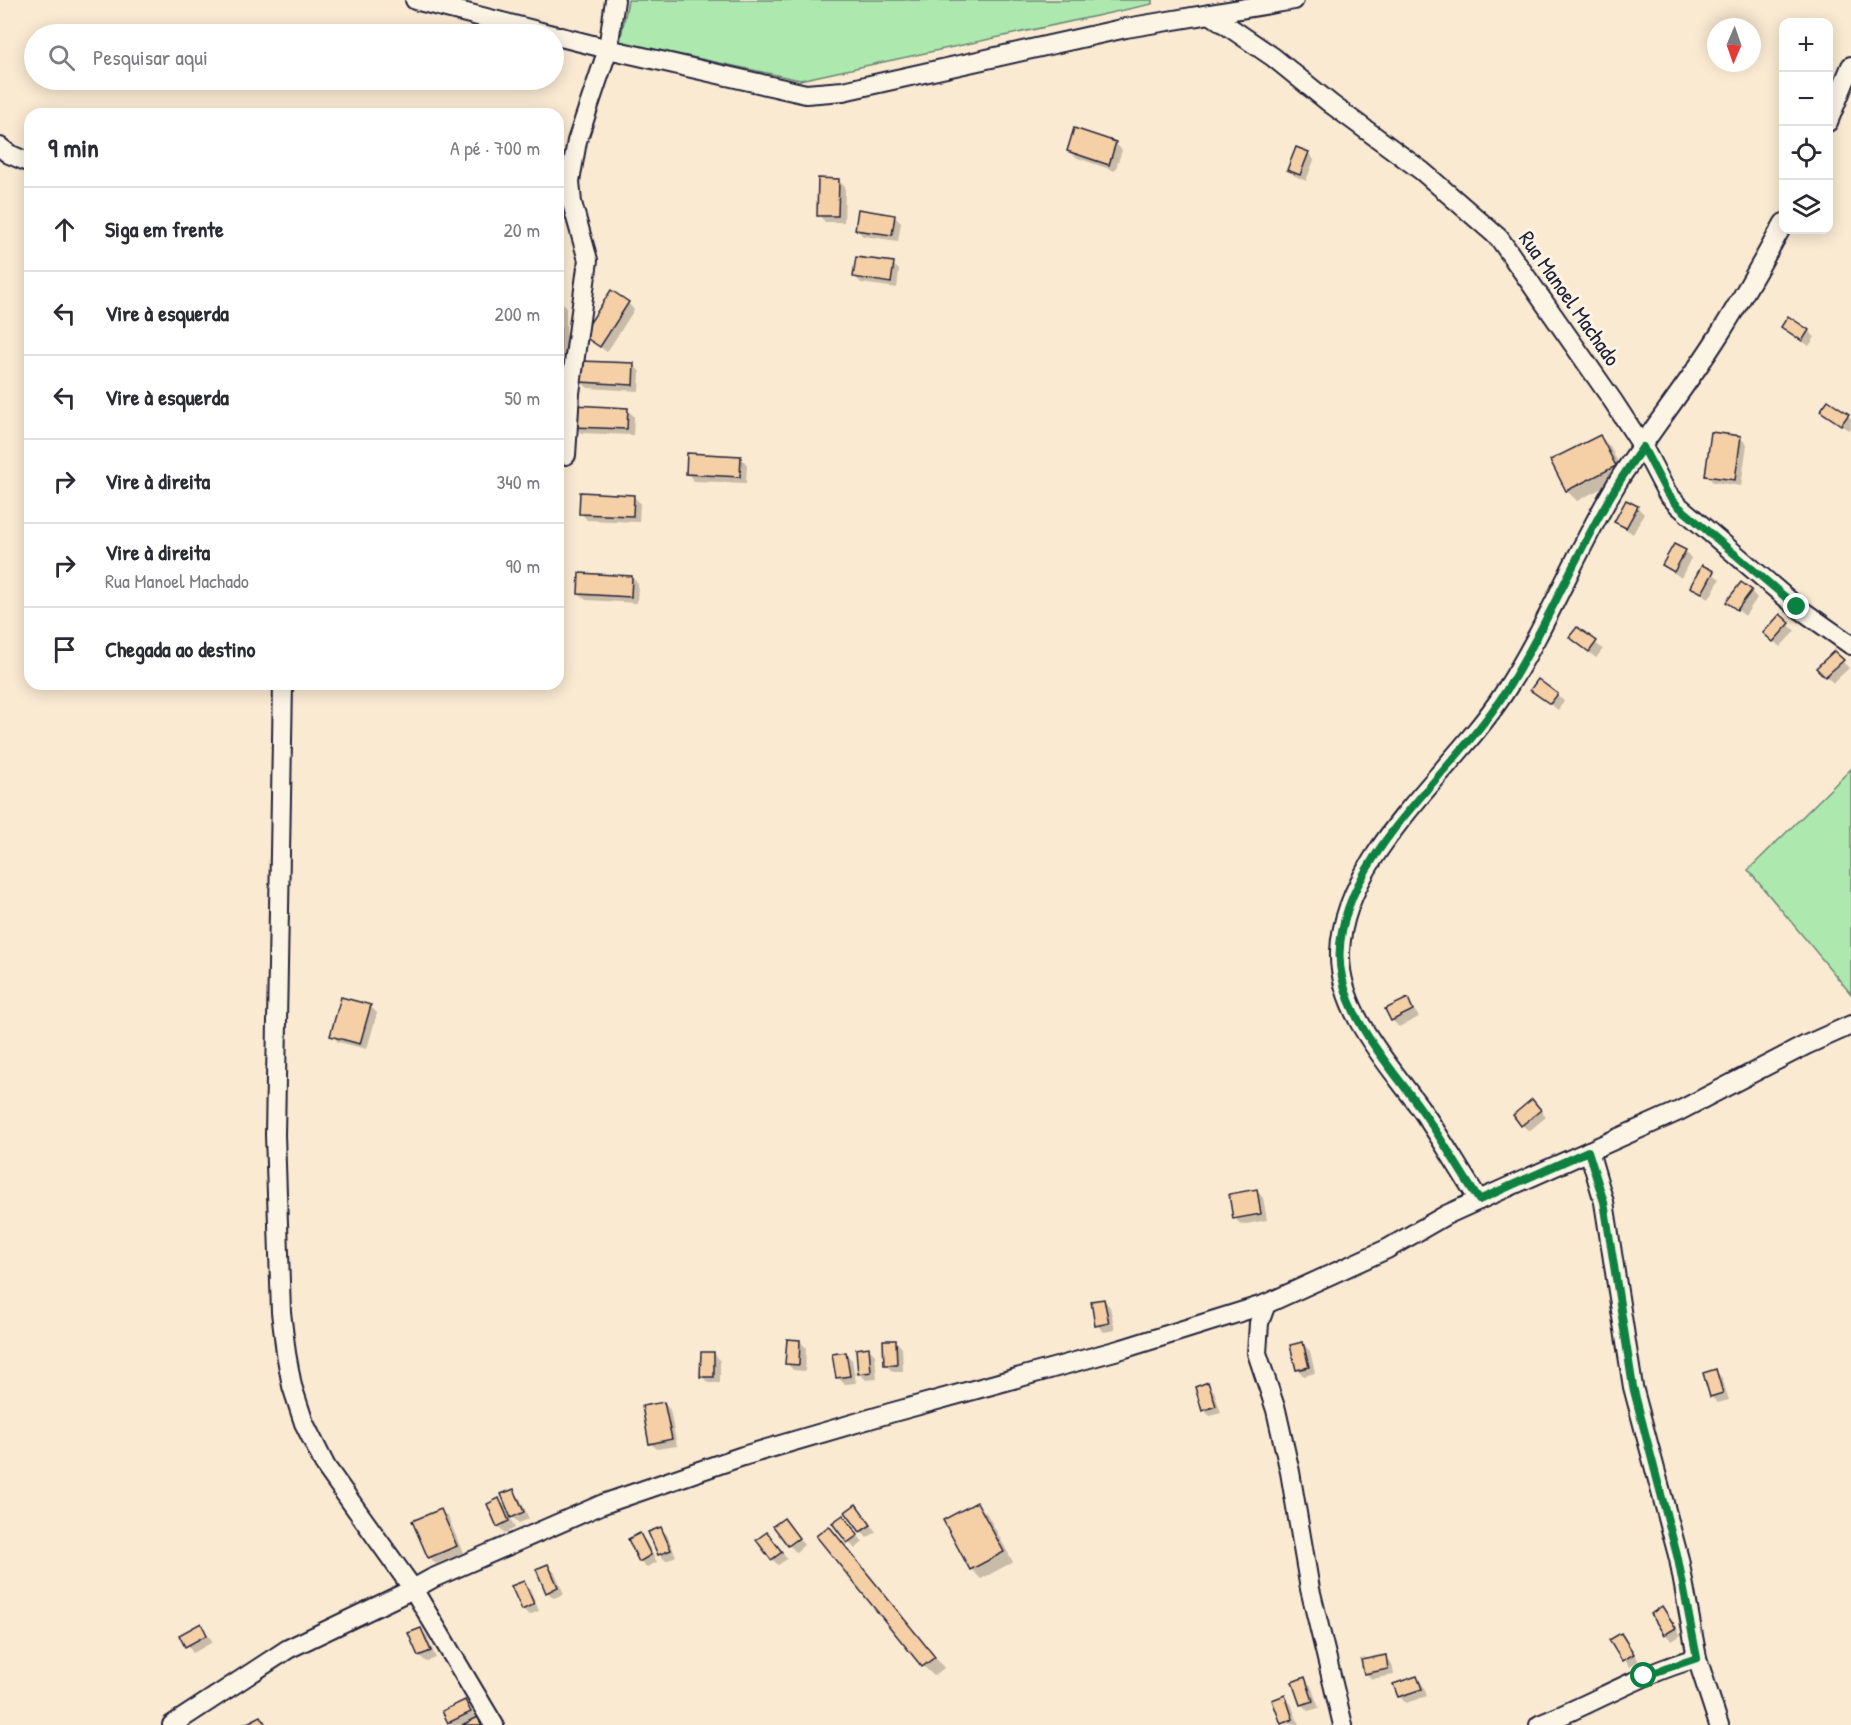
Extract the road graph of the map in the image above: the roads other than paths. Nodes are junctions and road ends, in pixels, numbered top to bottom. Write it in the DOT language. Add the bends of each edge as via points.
graph roads {
  1 [pos="415,0"];
  2 [pos="615,0"];
  3 [pos="1294,0"];
  4 [pos="1210,14"];
  5 [pos="510,24"];
  6 [pos="564,38"];
  7 [pos="608,49"];
  8 [pos="1851,66"];
  9 [pos="1833,110"];
  10 [pos="0,147"];
  11 [pos="24,160"];
  12 [pos="1779,232"];
  13 [pos="1643,447"];
  14 [pos="566,455"];
  15 [pos="1851,645"];
  16 [pos="283,690"];
  17 [pos="1851,1025"];
  18 [pos="1588,1151"];
  19 [pos="1479,1200"];
  20 [pos="1266,1304"];
  21 [pos="412,1589"];
  22 [pos="1697,1658"];
  23 [pos="172,1725"];
  24 [pos="494,1725"];
  25 [pos="1343,1725"];
  26 [pos="1539,1725"];
  27 [pos="1719,1725"];
  1 -- 5 [label="street"];
  2 -- 7 [label="street"];
  3 -- 4 [label="street"];
  4 -- 7 [label="street" via="1126,28 825,93 806,93"];
  4 -- 13 [label="street, Rua Manoel Machado" via="1274,57 1422,171 1499,238"];
  6 -- 7 [label="street"];
  7 -- 14 [label="street" via="577,141 570,181 588,260"];
  8 -- 9 [label="street"];
  10 -- 11 [label="street"];
  12 -- 13 [label="street" via="1718,337"];
  13 -- 15 [label="street, Rua Manoel Machado" via="1667,493 1692,520 1797,607"];
  13 -- 19 [label="street" via="1599,516 1527,657 1480,728 1378,850 1357,888 1344,924 1342,977 1357,1015"];
  16 -- 21 [label="street" via="275,1136 286,1353 304,1423 326,1467"];
  17 -- 18 [label="street" via="1679,1111"];
  18 -- 19 [label="street"];
  18 -- 22 [label="street" via="1604,1202 1633,1387 1678,1559"];
  19 -- 20 [label="street" via="1387,1250"];
  20 -- 21 [label="street" via="733,1460 603,1504"];
  20 -- 25 [label="street" via="1257,1331 1257,1353 1278,1420 1310,1589"];
  21 -- 23 [label="street" via="288,1649"];
  21 -- 24 [label="street"];
  22 -- 26 [label="street" via="1644,1676"];
  22 -- 27 [label="street"];
}
